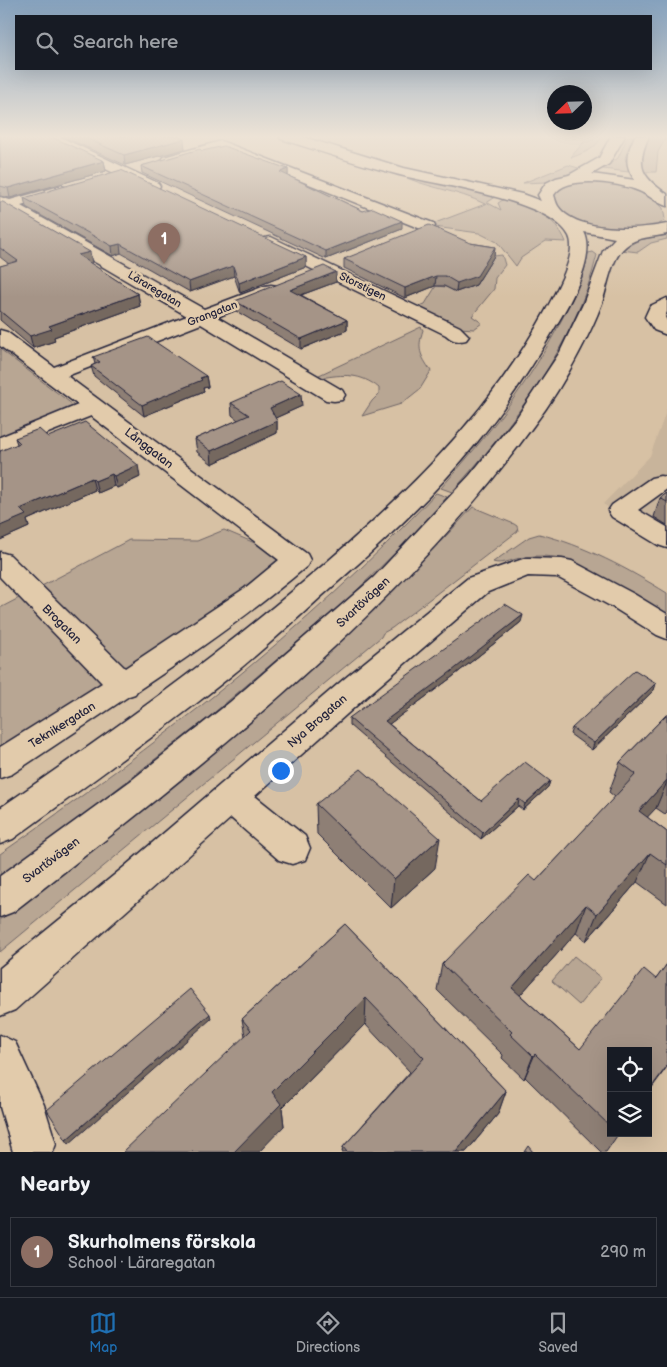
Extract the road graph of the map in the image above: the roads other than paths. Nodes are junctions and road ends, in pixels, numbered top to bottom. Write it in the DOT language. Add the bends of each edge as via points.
graph roads {
  1 [pos="58,190"];
  2 [pos="159,190"];
  3 [pos="337,190"];
  4 [pos="481,190"];
  5 [pos="549,190"];
  6 [pos="649,190"];
  7 [pos="653,190"];
  8 [pos="166,193"];
  9 [pos="663,198"];
  10 [pos="3,204"];
  11 [pos="558,214"];
  12 [pos="667,231"];
  13 [pos="254,234"];
  14 [pos="644,234"];
  15 [pos="401,238"];
  16 [pos="350,258"];
  17 [pos="325,267"];
  18 [pos="667,304"];
  19 [pos="202,317"];
  20 [pos="667,329"];
  21 [pos="0,336"];
  22 [pos="459,336"];
  23 [pos="51,375"];
  24 [pos="334,395"];
  25 [pos="95,406"];
  26 [pos="0,445"];
  27 [pos="660,483"];
  28 [pos="667,539"];
  29 [pos="297,560"];
  30 [pos="0,561"];
  31 [pos="667,628"];
  32 [pos="124,686"];
  33 [pos="0,764"];
  34 [pos="231,796"];
  35 [pos="0,828"];
  36 [pos="292,848"];
  37 [pos="0,899"];
  38 [pos="0,995"];
  39 [pos="0,1056"];
  40 [pos="33,1144"];
  1 -- 10 [label="street"];
  2 -- 8 [label="street"];
  3 -- 15 [label="street" via="427,226"];
  4 -- 11 [label="street" via="522,199"];
  5 -- 11 [label="street" via="546,194 548,202"];
  6 -- 9 [label="street"];
  7 -- 9 [label="street"];
  10 -- 19 [label="street, Läraregatan"];
  11 -- 14 [label="street" via="575,224 598,231"];
  11 -- 35 [label="street" via="573,230 580,246 560,304 498,403 445,466 405,507 246,647"];
  12 -- 14 [label="street"];
  13 -- 17 [label="street, Storstigen"];
  14 -- 37 [label="street, Svartövägen" via="622,240 611,251 570,352 526,421 479,480 384,584 241,711"];
  16 -- 17 [label="street, Grangatan"];
  17 -- 19 [label="street, Grangatan"];
  17 -- 22 [label="street, Storstigen"];
  18 -- 20 [label="street" via="657,310 655,317 660,326"];
  19 -- 23 [label="street, Grangatan"];
  19 -- 24 [label="street, Läraregatan"];
  21 -- 23 [label="street, Långgatan"];
  23 -- 25 [label="street, Långgatan"];
  25 -- 26 [label="street"];
  25 -- 29 [label="street, Långgatan"];
  27 -- 28 [label="street" via="621,512"];
  29 -- 32 [label="street, Teknikergatan" via="255,595"];
  30 -- 32 [label="street, Brogatan"];
  31 -- 34 [label="street, Nya Brogatan" via="562,568 526,567 478,585"];
  32 -- 33 [label="street, Teknikergatan"];
  34 -- 36 [label="street"];
  34 -- 38 [label="street, Nya Brogatan"];
  39 -- 40 [label="street" via="22,1105"];
}
